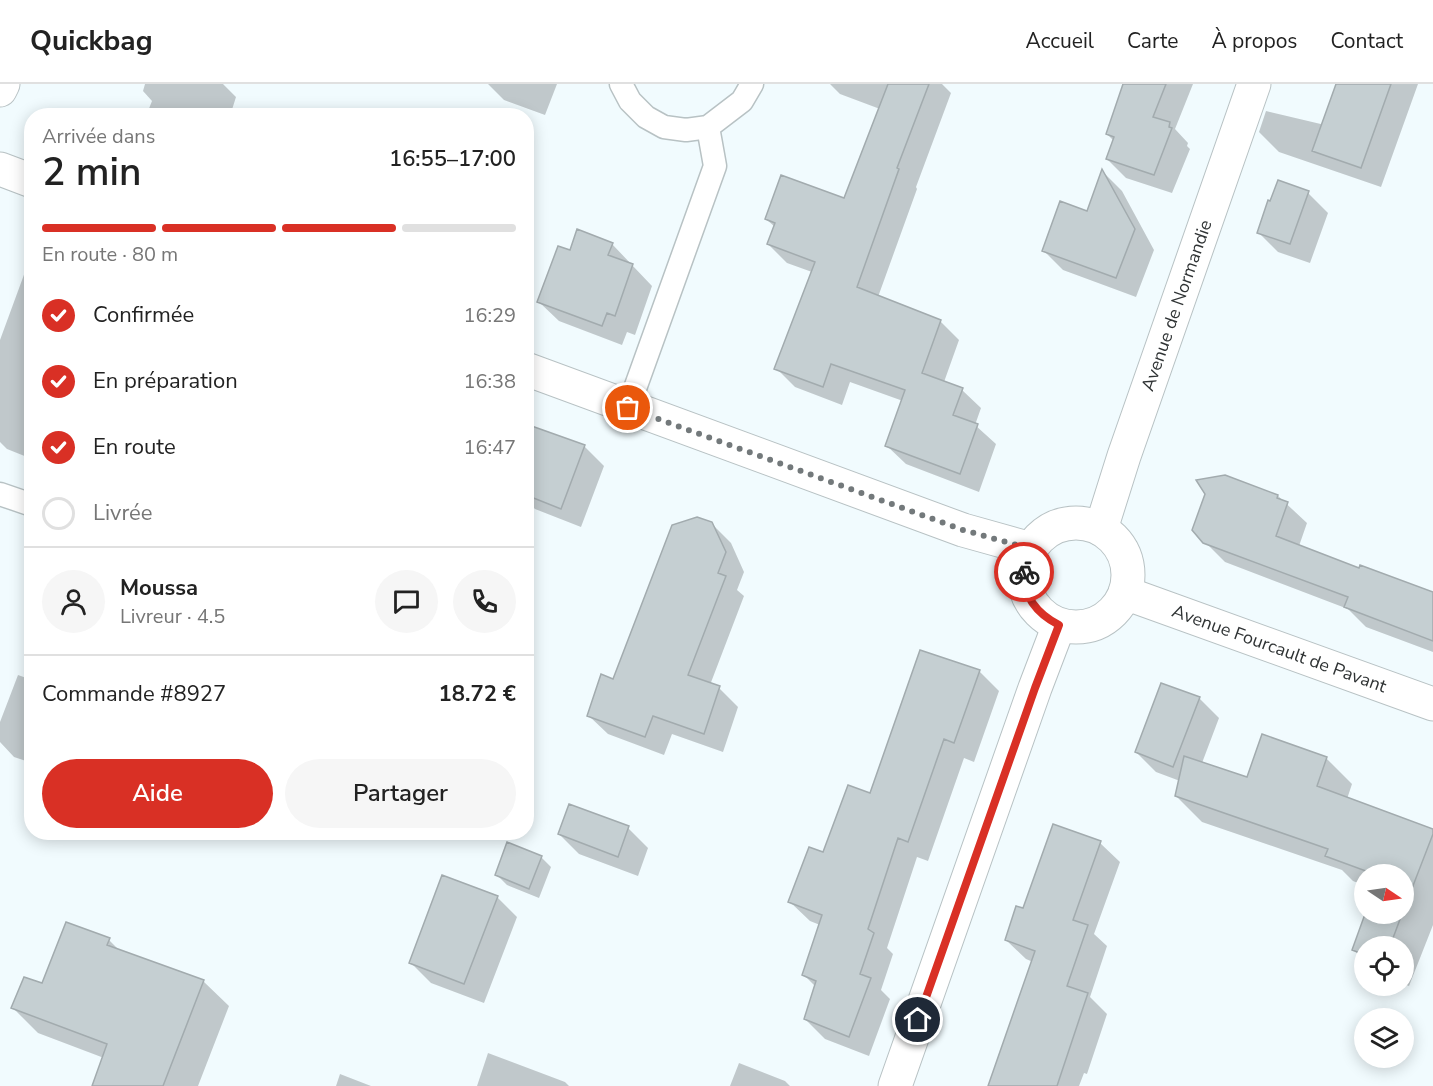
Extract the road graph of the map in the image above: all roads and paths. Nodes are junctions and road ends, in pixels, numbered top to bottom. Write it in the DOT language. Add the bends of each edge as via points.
graph roads {
  1 [pos="3,84"];
  2 [pos="621,84"];
  3 [pos="752,84"];
  4 [pos="1254,84"];
  5 [pos="0,90"];
  6 [pos="708,127"];
  7 [pos="0,169"];
  8 [pos="24,178"];
  9 [pos="534,372"];
  10 [pos="628,408"];
  11 [pos="0,494"];
  12 [pos="24,502"];
  13 [pos="1101,529"];
  14 [pos="1031,549"];
  15 [pos="1125,593"];
  16 [pos="1059,625"];
  17 [pos="1433,704"];
  18 [pos="895,1086"];
  1 -- 5 [label="street"];
  2 -- 6 [label="lane" via="630,101 664,127"];
  3 -- 6 [label="lane" via="742,101"];
  4 -- 13 [label="street, Avenue de Normandie"];
  6 -- 10 [label="lane" via="715,166"];
  7 -- 8 [label="street"];
  9 -- 10 [label="street"];
  10 -- 14 [label="street" via="963,530"];
  11 -- 12 [label="lane"];
  13 -- 14 [label="street" via="1070,523 1054,527"];
  13 -- 15 [label="street" via="1125,556"];
  14 -- 16 [label="street" via="1025,563 1027,594 1046,618"];
  15 -- 16 [label="street" via="1117,607 1091,625"];
  15 -- 17 [label="street, Avenue Fourcault de Pavant"];
  16 -- 18 [label="street"];
}
